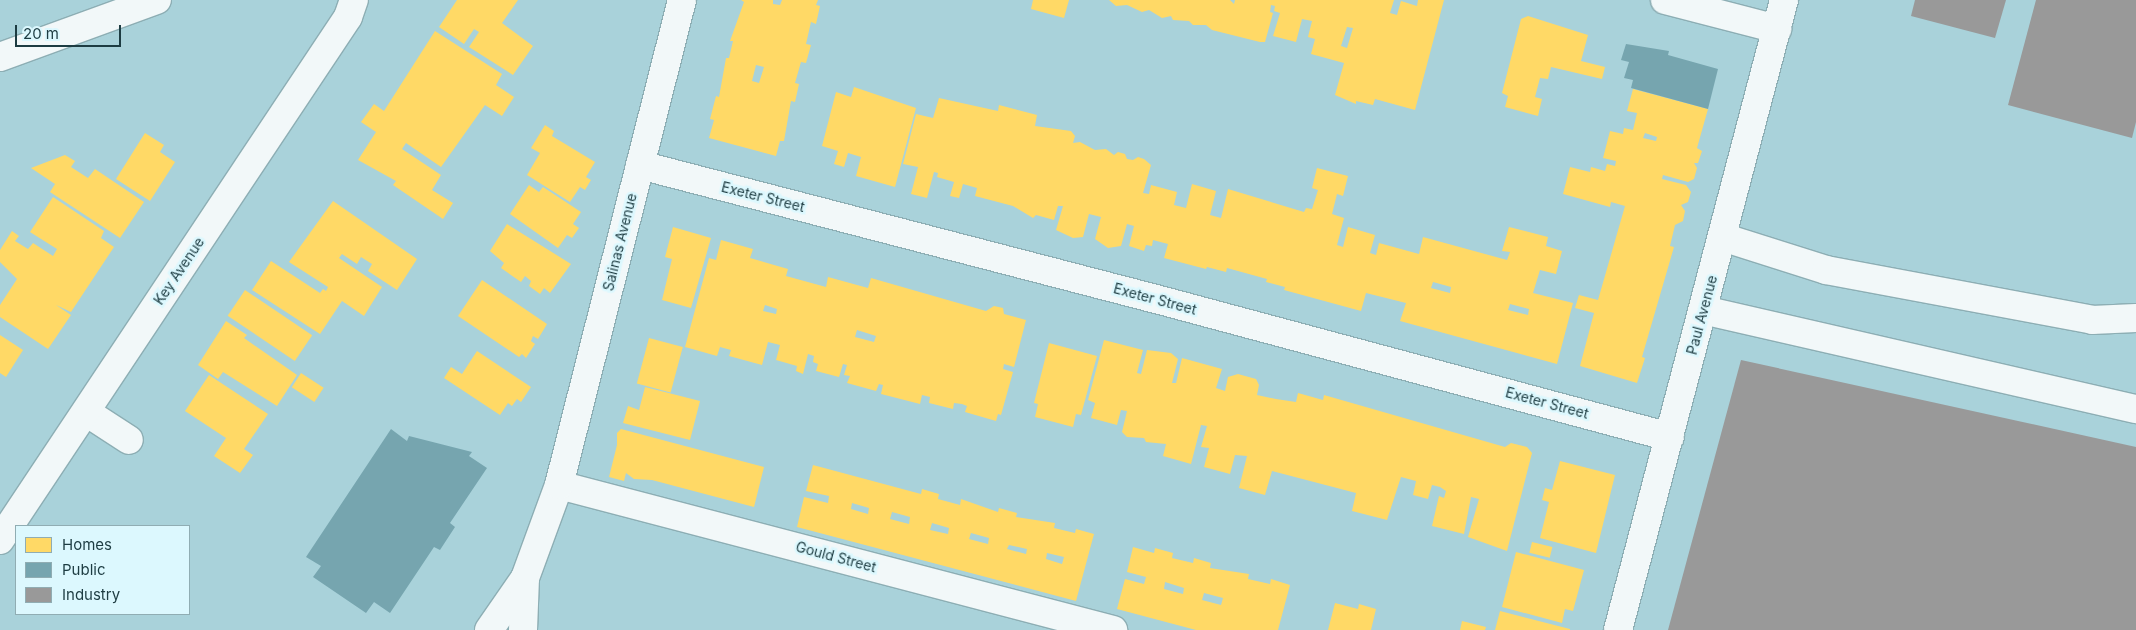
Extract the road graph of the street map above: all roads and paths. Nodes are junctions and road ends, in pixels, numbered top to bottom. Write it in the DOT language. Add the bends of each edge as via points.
graph roads {
  1 [pos="157,0"];
  2 [pos="354,0"];
  3 [pos="682,0"];
  4 [pos="1665,0"];
  5 [pos="1784,0"];
  6 [pos="1777,29"];
  7 [pos="0,57"];
  8 [pos="640,165"];
  9 [pos="1722,237"];
  10 [pos="1703,310"];
  11 [pos="2136,318"];
  12 [pos="2136,409"];
  13 [pos="86,412"];
  14 [pos="1670,436"];
  15 [pos="129,440"];
  16 [pos="559,485"];
  17 [pos="0,540"];
  18 [pos="525,578"];
  19 [pos="489,630"];
  20 [pos="523,630"];
  21 [pos="1113,630"];
  22 [pos="1618,630"];
  1 -- 7 [label="street"];
  2 -- 13 [label="street, Key Avenue" via="343,25"];
  3 -- 8 [label="street, Salinas Avenue"];
  4 -- 6 [label="street"];
  5 -- 6 [label="street, Paul Avenue"];
  6 -- 9 [label="street, Paul Avenue"];
  8 -- 14 [label="street, Exeter Street"];
  8 -- 16 [label="street, Salinas Avenue"];
  9 -- 10 [label="street, Paul Avenue"];
  9 -- 11 [label="street" via="1836,272 2092,320"];
  10 -- 12 [label="street"];
  10 -- 14 [label="street, Paul Avenue"];
  13 -- 15 [label="street"];
  13 -- 17 [label="street, Key Avenue"];
  14 -- 22 [label="street, Paul Avenue"];
  16 -- 18 [label="street, Salinas Avenue"];
  16 -- 21 [label="street, Gould Street"];
  18 -- 19 [label="street"];
  18 -- 20 [label="street"];
}
